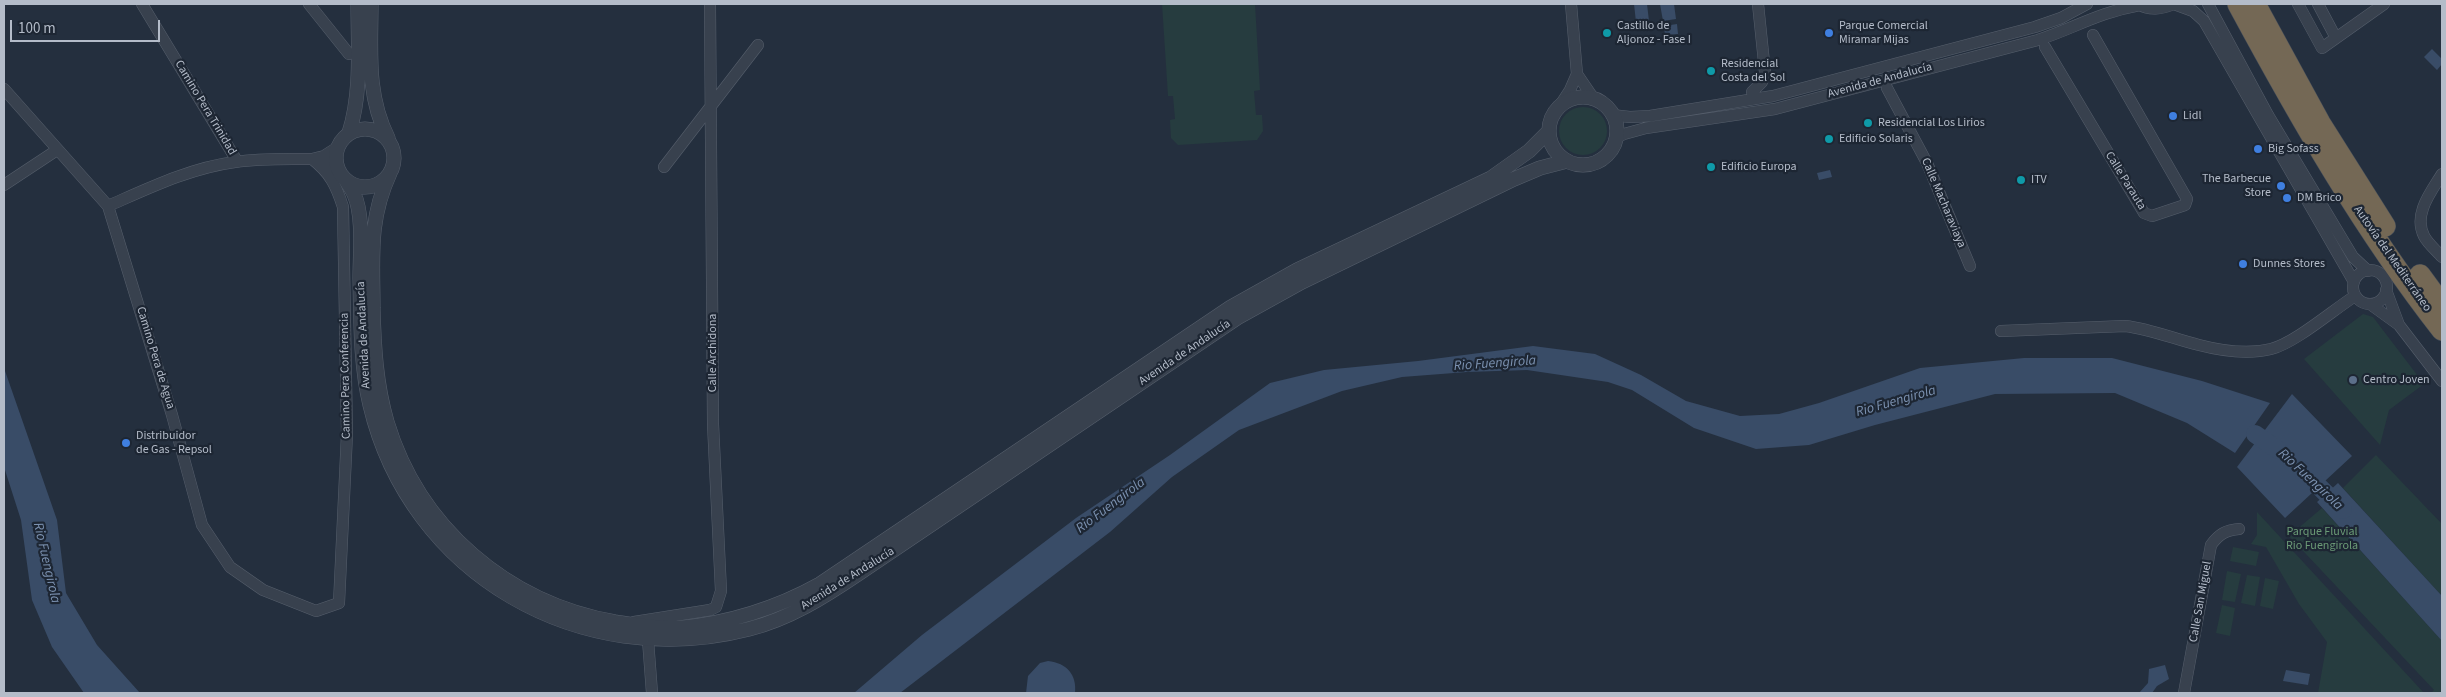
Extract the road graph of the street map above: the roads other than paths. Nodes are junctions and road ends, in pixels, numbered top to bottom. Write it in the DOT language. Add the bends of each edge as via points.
graph roads {
  1 [pos="142,4"];
  2 [pos="309,4"];
  3 [pos="358,4"];
  4 [pos="370,4"];
  5 [pos="710,4"];
  6 [pos="1571,4"];
  7 [pos="1758,4"];
  8 [pos="2087,4"];
  9 [pos="2139,4"];
  10 [pos="2174,4"];
  11 [pos="2208,4"];
  12 [pos="2238,4"];
  13 [pos="2255,4"];
  14 [pos="2298,4"];
  15 [pos="2318,4"];
  16 [pos="2384,4"];
  17 [pos="2094,36"];
  18 [pos="2336,38"];
  19 [pos="758,45"];
  20 [pos="2044,47"];
  21 [pos="349,54"];
  22 [pos="1577,74"];
  23 [pos="1887,88"];
  24 [pos="4,89"];
  25 [pos="1752,92"];
  26 [pos="1594,99"];
  27 [pos="711,105"];
  28 [pos="1559,106"];
  29 [pos="1612,115"];
  30 [pos="1549,131"];
  31 [pos="349,133"];
  32 [pos="1616,138"];
  33 [pos="388,139"];
  34 [pos="338,148"];
  35 [pos="57,150"];
  36 [pos="312,159"];
  37 [pos="237,161"];
  38 [pos="1567,161"];
  39 [pos="664,167"];
  40 [pos="390,173"];
  41 [pos="2442,174"];
  42 [pos="344,178"];
  43 [pos="4,185"];
  44 [pos="108,206"];
  45 [pos="2441,254"];
  46 [pos="1970,266"];
  47 [pos="2368,271"];
  48 [pos="2354,282"];
  49 [pos="2386,290"];
  50 [pos="2355,296"];
  51 [pos="2370,304"];
  52 [pos="2440,315"];
  53 [pos="2399,325"];
  54 [pos="2001,331"];
  55 [pos="2442,381"];
  56 [pos="2240,529"];
  57 [pos="339,603"];
  58 [pos="622,623"];
  59 [pos="648,640"];
  60 [pos="652,693"];
  61 [pos="2184,693"];
  1 -- 37 [label="street, Camino Pera Trinidad"];
  2 -- 21 [label="street"];
  3 -- 31 [label="street" via="358,82 355,114"];
  4 -- 33 [label="street" via="371,85 374,106"];
  5 -- 27 [label="street, Calle Archidona"];
  6 -- 22 [label="street"];
  7 -- 25 [label="street" via="1765,72 1762,82"];
  8 -- 29 [label="street, Avenida de Andalucía" via="2035,27 1773,96 1650,116"];
  9 -- 10 [label="street" via="2151,9"];
  9 -- 32 [label="street, Avenida de Andalucía" via="2090,18 2038,40 1775,109 1646,128"];
  10 -- 48 [label="street" via="2193,11 2204,21"];
  11 -- 47 [label="street" via="2268,115 2353,257"];
  12 -- 52 [label="highway, Autovía del Mediterráneo" via="2323,157 2373,234"];
  13 -- 52 [label="highway, Autovía del Mediterráneo" via="2320,122"];
  14 -- 18 [label="street" via="2322,48"];
  15 -- 18 [label="street"];
  16 -- 18 [label="street"];
  17 -- 20 [label="street, Calle Parauta" via="2187,199 2185,205 2152,216 2144,213"];
  19 -- 27 [label="street"];
  22 -- 26 [label="street"];
  22 -- 28 [label="street"];
  23 -- 46 [label="street, Calle Macharaviaya" via="1927,163"];
  24 -- 35 [label="street, Camino Pera de Agua"];
  26 -- 28 [label="street" via="1578,97"];
  26 -- 29 [label="street"];
  27 -- 39 [label="street"];
  27 -- 58 [label="street, Calle Archidona" via="713,424 721,591 716,607 710,610"];
  28 -- 30 [label="street"];
  29 -- 32 [label="street"];
  30 -- 38 [label="street" via="1557,154"];
  30 -- 58 [label="street, Avenida de Andalucía" via="1529,151 1491,178 1297,270 1231,307 851,564 798,596 765,610 722,622 676,628"];
  31 -- 33 [label="street" via="374,129"];
  31 -- 34 [label="street"];
  32 -- 38 [label="street" via="1609,153 1600,160 1578,165"];
  33 -- 40 [label="street" via="395,155"];
  34 -- 36 [label="street"];
  34 -- 42 [label="street" via="336,162"];
  35 -- 43 [label="street"];
  35 -- 44 [label="street, Camino Pera de Agua"];
  36 -- 37 [label="street"];
  36 -- 42 [label="street" via="332,166"];
  36 -- 57 [label="street, Camino Pera Conferencia" via="336,184 343,206 347,434"];
  37 -- 44 [label="street" via="174,177"];
  38 -- 59 [label="street, Avenida de Andalucía" via="1508,182 1302,282 1237,318 858,574 801,609 751,629 725,635"];
  40 -- 42 [label="street" via="369,187 361,187"];
  40 -- 58 [label="street, Avenida de Andalucía" via="374,224 374,334 377,382 403,461 437,518 490,569 511,584 552,604"];
  41 -- 45 [label="street" via="2421,214 2425,237"];
  42 -- 59 [label="street, Avenida de Andalucía" via="355,194 359,220 361,335 366,384 376,428 410,501 467,566 507,595 562,622 595,632"];
  44 -- 57 [label="street, Camino Pera de Agua" via="202,525 230,567 263,590 316,611"];
  47 -- 48 [label="street"];
  47 -- 49 [label="street" via="2382,276"];
  48 -- 50 [label="street"];
  49 -- 51 [label="street" via="2382,298"];
  49 -- 53 [label="street"];
  50 -- 51 [label="street"];
  50 -- 54 [label="street" via="2291,340 2272,349 2244,352 2221,350 2125,326"];
  51 -- 53 [label="street"];
  53 -- 55 [label="street"];
  56 -- 61 [label="street, Calle San Miguel" via="2218,535 2211,545"];
  59 -- 60 [label="street"];
}
